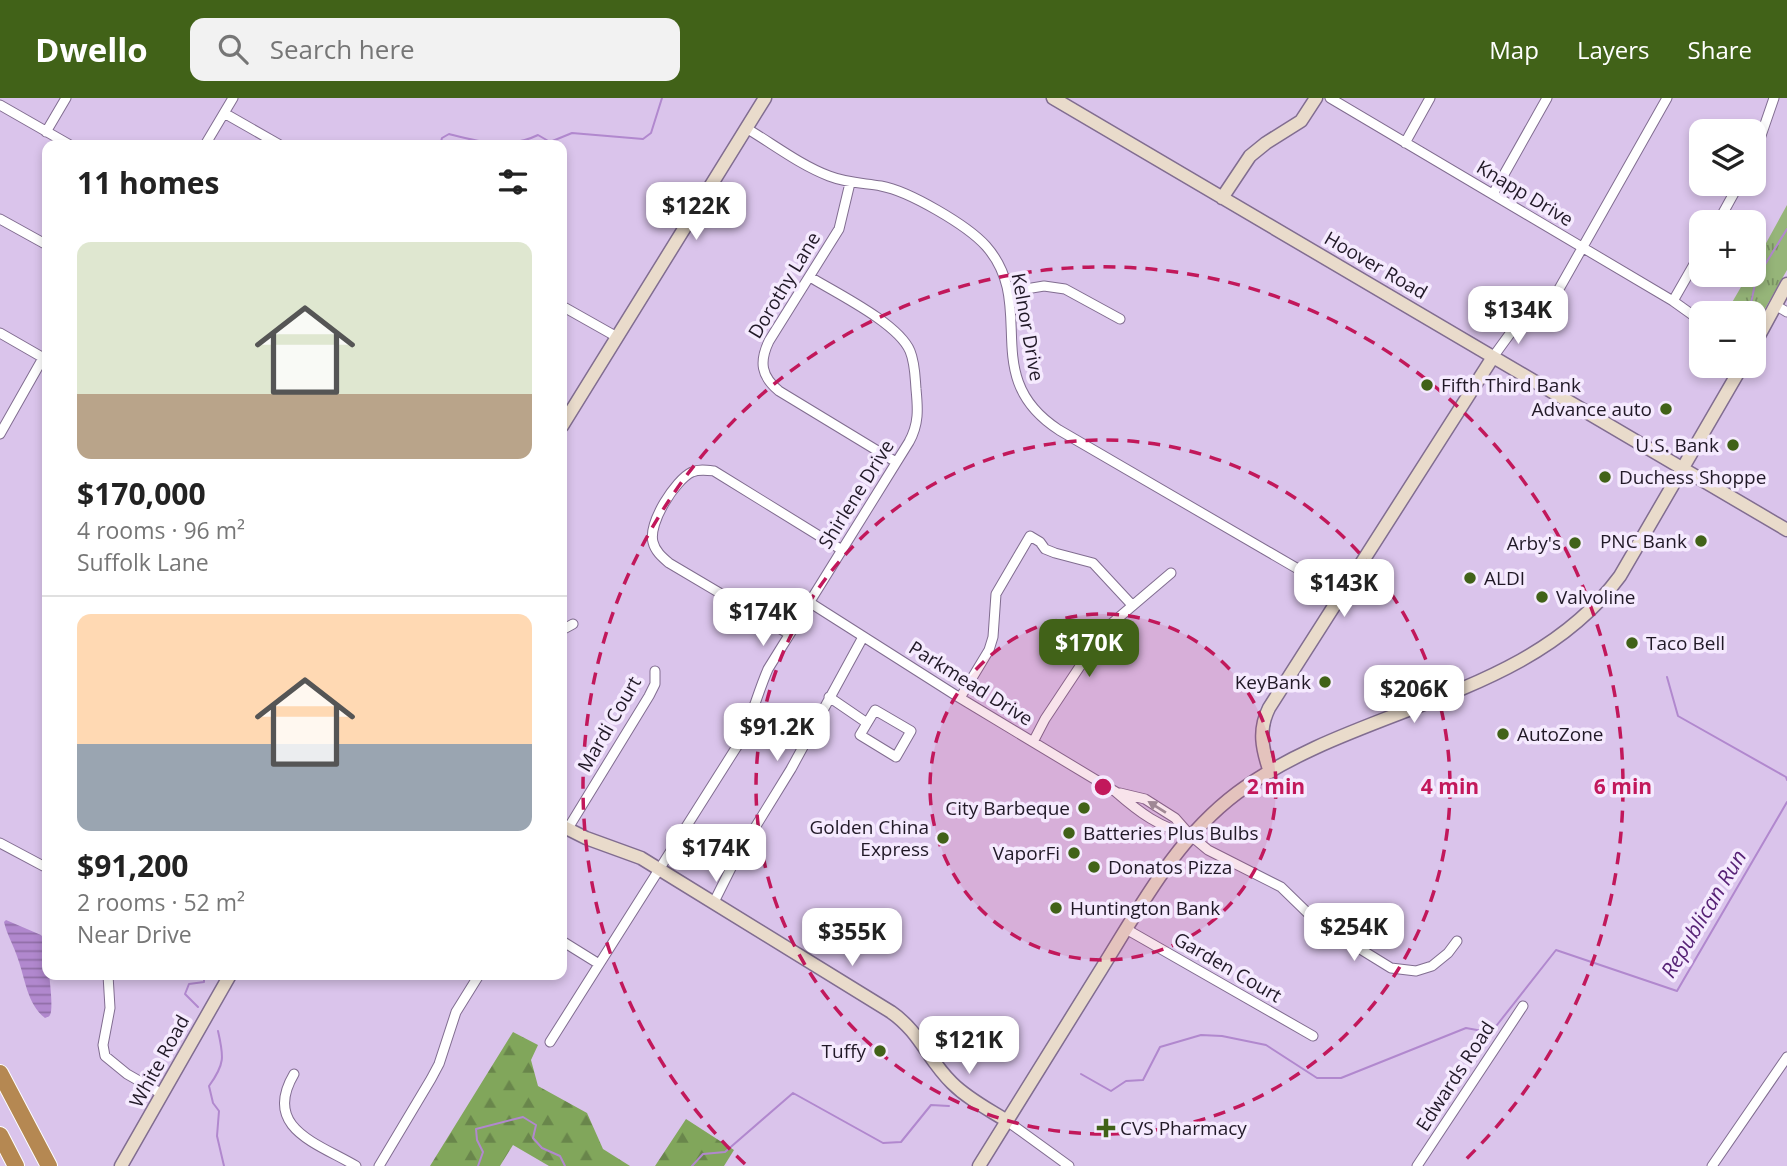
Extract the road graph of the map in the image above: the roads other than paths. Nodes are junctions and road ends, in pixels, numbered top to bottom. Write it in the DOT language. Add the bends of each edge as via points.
graph roads {
  1 [pos="66,98"];
  2 [pos="233,98"];
  3 [pos="765,98"];
  4 [pos="1053,98"];
  5 [pos="1316,98"];
  6 [pos="1331,98"];
  7 [pos="1430,98"];
  8 [pos="1546,98"];
  9 [pos="1667,98"];
  10 [pos="1774,98"];
  11 [pos="0,105"];
  12 [pos="224,113"];
  13 [pos="1766,121"];
  14 [pos="746,128"];
  15 [pos="46,132"];
  16 [pos="61,140"];
  17 [pos="208,140"];
  18 [pos="271,140"];
  19 [pos="1405,143"];
  20 [pos="850,183"];
  21 [pos="1493,194"];
  22 [pos="1222,198"];
  23 [pos="0,219"];
  24 [pos="42,243"];
  25 [pos="1583,248"];
  26 [pos="1689,273"];
  27 [pos="810,277"];
  28 [pos="1787,284"];
  29 [pos="1008,292"];
  30 [pos="1673,301"];
  31 [pos="567,309"];
  32 [pos="1781,309"];
  33 [pos="1689,312"];
  34 [pos="1120,319"];
  35 [pos="1766,329"];
  36 [pos="0,333"];
  37 [pos="617,337"];
  38 [pos="42,357"];
  39 [pos="1493,357"];
  40 [pos="42,364"];
  41 [pos="1735,378"];
  42 [pos="567,418"];
  43 [pos="0,434"];
  44 [pos="896,463"];
  45 [pos="1682,470"];
  46 [pos="1787,530"];
  47 [pos="842,550"];
  48 [pos="1171,573"];
  49 [pos="1341,594"];
  50 [pos="809,602"];
  51 [pos="1132,605"];
  52 [pos="573,624"];
  53 [pos="567,627"];
  54 [pos="789,634"];
  55 [pos="863,637"];
  56 [pos="655,671"];
  57 [pos="829,697"];
  58 [pos="960,698"];
  59 [pos="867,723"];
  60 [pos="1033,742"];
  61 [pos="1270,772"];
  62 [pos="567,825"];
  63 [pos="567,829"];
  64 [pos="1190,835"];
  65 [pos="0,843"];
  66 [pos="42,865"];
  67 [pos="660,870"];
  68 [pos="714,902"];
  69 [pos="1126,929"];
  70 [pos="1457,941"];
  71 [pos="567,944"];
  72 [pos="599,964"];
  73 [pos="107,980"];
  74 [pos="227,980"];
  75 [pos="477,980"];
  76 [pos="1523,1006"];
  77 [pos="1313,1036"];
  78 [pos="551,1042"];
  79 [pos="1787,1057"];
  80 [pos="0,1073"];
  81 [pos="294,1074"];
  82 [pos="162,1094"];
  83 [pos="1007,1121"];
  84 [pos="0,1135"];
  85 [pos="16,1166"];
  86 [pos="49,1166"];
  87 [pos="121,1166"];
  88 [pos="356,1166"];
  89 [pos="379,1166"];
  90 [pos="979,1166"];
  91 [pos="1069,1166"];
  92 [pos="1417,1166"];
  93 [pos="1712,1166"];
  1 -- 15 [label="street"];
  2 -- 12 [label="street"];
  3 -- 14 [label="main road"];
  4 -- 22 [label="main road, Hoover Road"];
  5 -- 22 [label="main road" via="1301,121 1250,156"];
  6 -- 19 [label="street, Knapp Drive"];
  7 -- 19 [label="street"];
  8 -- 21 [label="street"];
  9 -- 25 [label="street"];
  10 -- 13 [label="street"];
  11 -- 15 [label="street"];
  12 -- 17 [label="street"];
  12 -- 18 [label="street"];
  14 -- 20 [label="street, Kelnor Drive" via="825,175"];
  14 -- 37 [label="main road"];
  15 -- 16 [label="street"];
  19 -- 21 [label="street, Knapp Drive"];
  20 -- 27 [label="street, Dorothy Lane" via="839,229"];
  20 -- 29 [label="street, Kelnor Drive" via="883,186 910,195 967,230 986,245 998,263"];
  21 -- 25 [label="street, Knapp Drive"];
  22 -- 39 [label="main road, Hoover Road"];
  23 -- 24 [label="street"];
  25 -- 30 [label="street, Knapp Drive"];
  25 -- 39 [label="street" via="1555,295 1517,324"];
  26 -- 30 [label="street"];
  27 -- 44 [label="street, Shirlene Drive" via="888,325 909,350 918,416 914,434"];
  27 -- 44 [label="street, Dorothy Lane" via="763,353 764,373 779,391"];
  28 -- 32 [label="main road"];
  29 -- 34 [label="street" via="1044,286 1065,289"];
  29 -- 49 [label="street, Kelnor Drive" via="1014,372 1038,415"];
  30 -- 33 [label="street, Knapp Drive"];
  31 -- 37 [label="street"];
  32 -- 35 [label="main road"];
  36 -- 38 [label="street"];
  37 -- 42 [label="main road"];
  39 -- 45 [label="main road, Hoover Road"];
  39 -- 49 [label="main road"];
  40 -- 43 [label="street"];
  41 -- 45 [label="main road"];
  44 -- 47 [label="street, Shirlene Drive"];
  45 -- 46 [label="main road, Hoover Road"];
  45 -- 61 [label="main road" via="1614,585 1550,643 1502,671"];
  47 -- 50 [label="street, Shirlene Drive"];
  47 -- 54 [label="street" via="713,471 696,470 677,484 656,518 652,534 656,551"];
  48 -- 51 [label="street"];
  49 -- 61 [label="main road" via="1264,719 1261,742"];
  50 -- 54 [label="street, Shirlene Drive"];
  50 -- 55 [label="street, Parkmead Drive"];
  51 -- 58 [label="street" via="1093,563 1045,549 1030,536 996,594 989,650"];
  51 -- 60 [label="street" via="1098,638"];
  52 -- 53 [label="street"];
  54 -- 67 [label="street, Shirlene Drive" via="768,668 741,740"];
  55 -- 57 [label="street"];
  55 -- 58 [label="street, Parkmead Drive"];
  56 -- 62 [label="street, Mardi Court" via="649,696"];
  57 -- 59 [label="street"];
  57 -- 68 [label="street"];
  58 -- 60 [label="street, Parkmead Drive"];
  59 -- 59 [label="street" via="860,735 896,757 911,732 875,710"];
  60 -- 64 [label="street, Parkmead Drive" via="1167,829"];
  61 -- 64 [label="main road" via="1237,793"];
  63 -- 67 [label="main road"];
  64 -- 69 [label="main road"];
  64 -- 70 [label="street, Parkmead Drive" via="1208,850 1281,887 1318,923 1391,968 1416,971 1432,966"];
  65 -- 66 [label="street"];
  67 -- 68 [label="main road"];
  67 -- 72 [label="street, Shirlene Drive"];
  68 -- 83 [label="main road" via="902,1019 951,1082"];
  69 -- 77 [label="street, Garden Court"];
  69 -- 83 [label="main road"];
  71 -- 72 [label="street"];
  72 -- 78 [label="street, Shirlene Drive"];
  73 -- 82 [label="street" via="105,1056"];
  74 -- 82 [label="main road, White Road"];
  75 -- 89 [label="street" via="456,1012 439,1064"];
  76 -- 92 [label="street, Edwards Road"];
  79 -- 93 [label="street"];
  80 -- 86 [label="highway"];
  81 -- 88 [label="street" via="282,1102 285,1117 294,1130"];
  82 -- 87 [label="main road, White Road"];
  83 -- 90 [label="main road"];
  83 -- 91 [label="street"];
  84 -- 85 [label="highway"];
}
